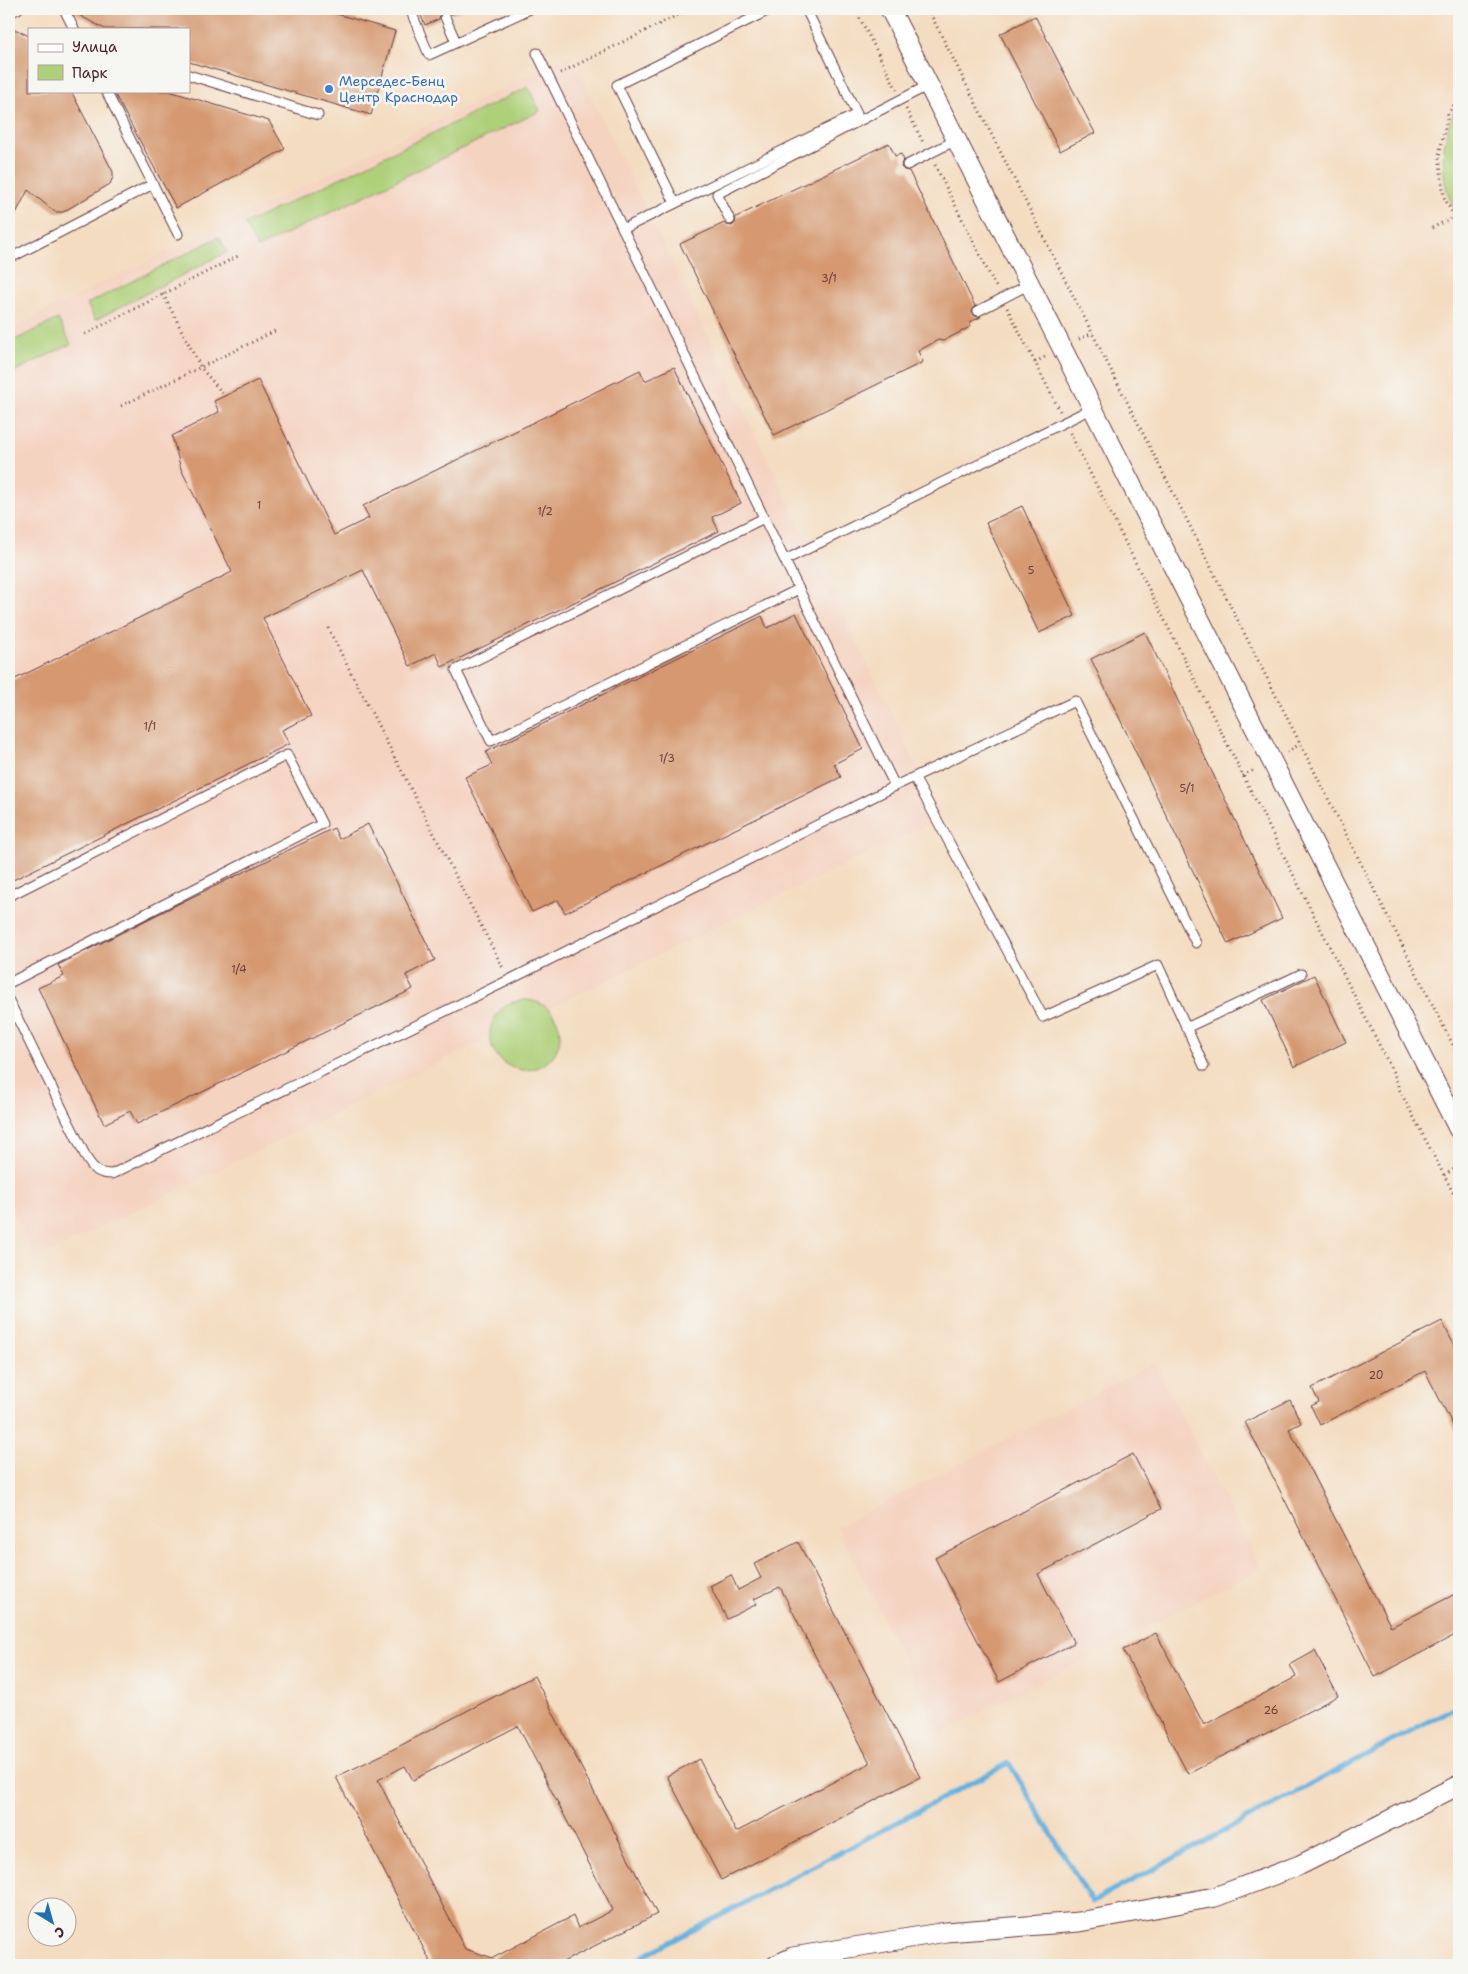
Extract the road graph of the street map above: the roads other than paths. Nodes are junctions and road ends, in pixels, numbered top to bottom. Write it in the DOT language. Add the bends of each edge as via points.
graph roads {
  1 [pos="18,9"];
  2 [pos="64,9"];
  3 [pos="410,9"];
  4 [pos="530,9"];
  5 [pos="771,9"];
  6 [pos="806,9"];
  7 [pos="890,9"];
  8 [pos="9,13"];
  9 [pos="509,13"];
  10 [pos="444,17"];
  11 [pos="74,28"];
  12 [pos="456,42"];
  13 [pos="537,53"];
  14 [pos="190,75"];
  15 [pos="929,85"];
  16 [pos="107,92"];
  17 [pos="318,115"];
  18 [pos="956,140"];
  19 [pos="907,165"];
  20 [pos="153,184"];
  21 [pos="675,203"];
  22 [pos="730,220"];
  23 [pos="623,229"];
  24 [pos="178,234"];
  25 [pos="9,255"];
  26 [pos="1030,284"];
  27 [pos="978,312"];
  28 [pos="1093,408"];
  29 [pos="764,518"];
  30 [pos="785,560"];
  31 [pos="799,589"];
  32 [pos="914,777"];
  33 [pos="895,786"];
  34 [pos="9,896"];
  35 [pos="1196,943"];
  36 [pos="1301,974"];
  37 [pos="9,983"];
  38 [pos="9,1001"];
  39 [pos="1186,1028"];
  40 [pos="1204,1066"];
  41 [pos="1459,1130"];
  42 [pos="1459,1785"];
  43 [pos="776,1965"];
  1 -- 8 [label="lane"];
  2 -- 11 [label="lane"];
  3 -- 12 [label="lane" via="429,55"];
  4 -- 9 [label="lane"];
  5 -- 21 [label="lane" via="616,85"];
  6 -- 21 [label="lane" via="857,114"];
  7 -- 15 [label="street"];
  9 -- 12 [label="lane"];
  10 -- 12 [label="lane"];
  13 -- 23 [label="lane"];
  14 -- 17 [label="lane"];
  15 -- 18 [label="street"];
  15 -- 22 [label="lane" via="716,194"];
  16 -- 20 [label="lane"];
  18 -- 19 [label="lane"];
  18 -- 26 [label="street"];
  20 -- 24 [label="lane"];
  20 -- 25 [label="lane" via="16,255"];
  21 -- 23 [label="lane"];
  23 -- 29 [label="lane"];
  26 -- 27 [label="lane"];
  26 -- 28 [label="street"];
  28 -- 30 [label="lane"];
  28 -- 41 [label="street"];
  29 -- 30 [label="lane"];
  29 -- 31 [label="lane" via="456,670 491,741"];
  30 -- 31 [label="lane"];
  31 -- 33 [label="lane"];
  32 -- 33 [label="lane"];
  32 -- 35 [label="lane" via="1075,701"];
  32 -- 39 [label="lane" via="1043,1017 1158,966"];
  33 -- 38 [label="lane" via="112,1174 102,1174 87,1159"];
  34 -- 37 [label="lane" via="287,755 322,824"];
  36 -- 39 [label="lane"];
  39 -- 40 [label="lane"];
  42 -- 43 [label="street" via="1300,1864 1215,1897 1078,1922 946,1932 793,1957"];
}
